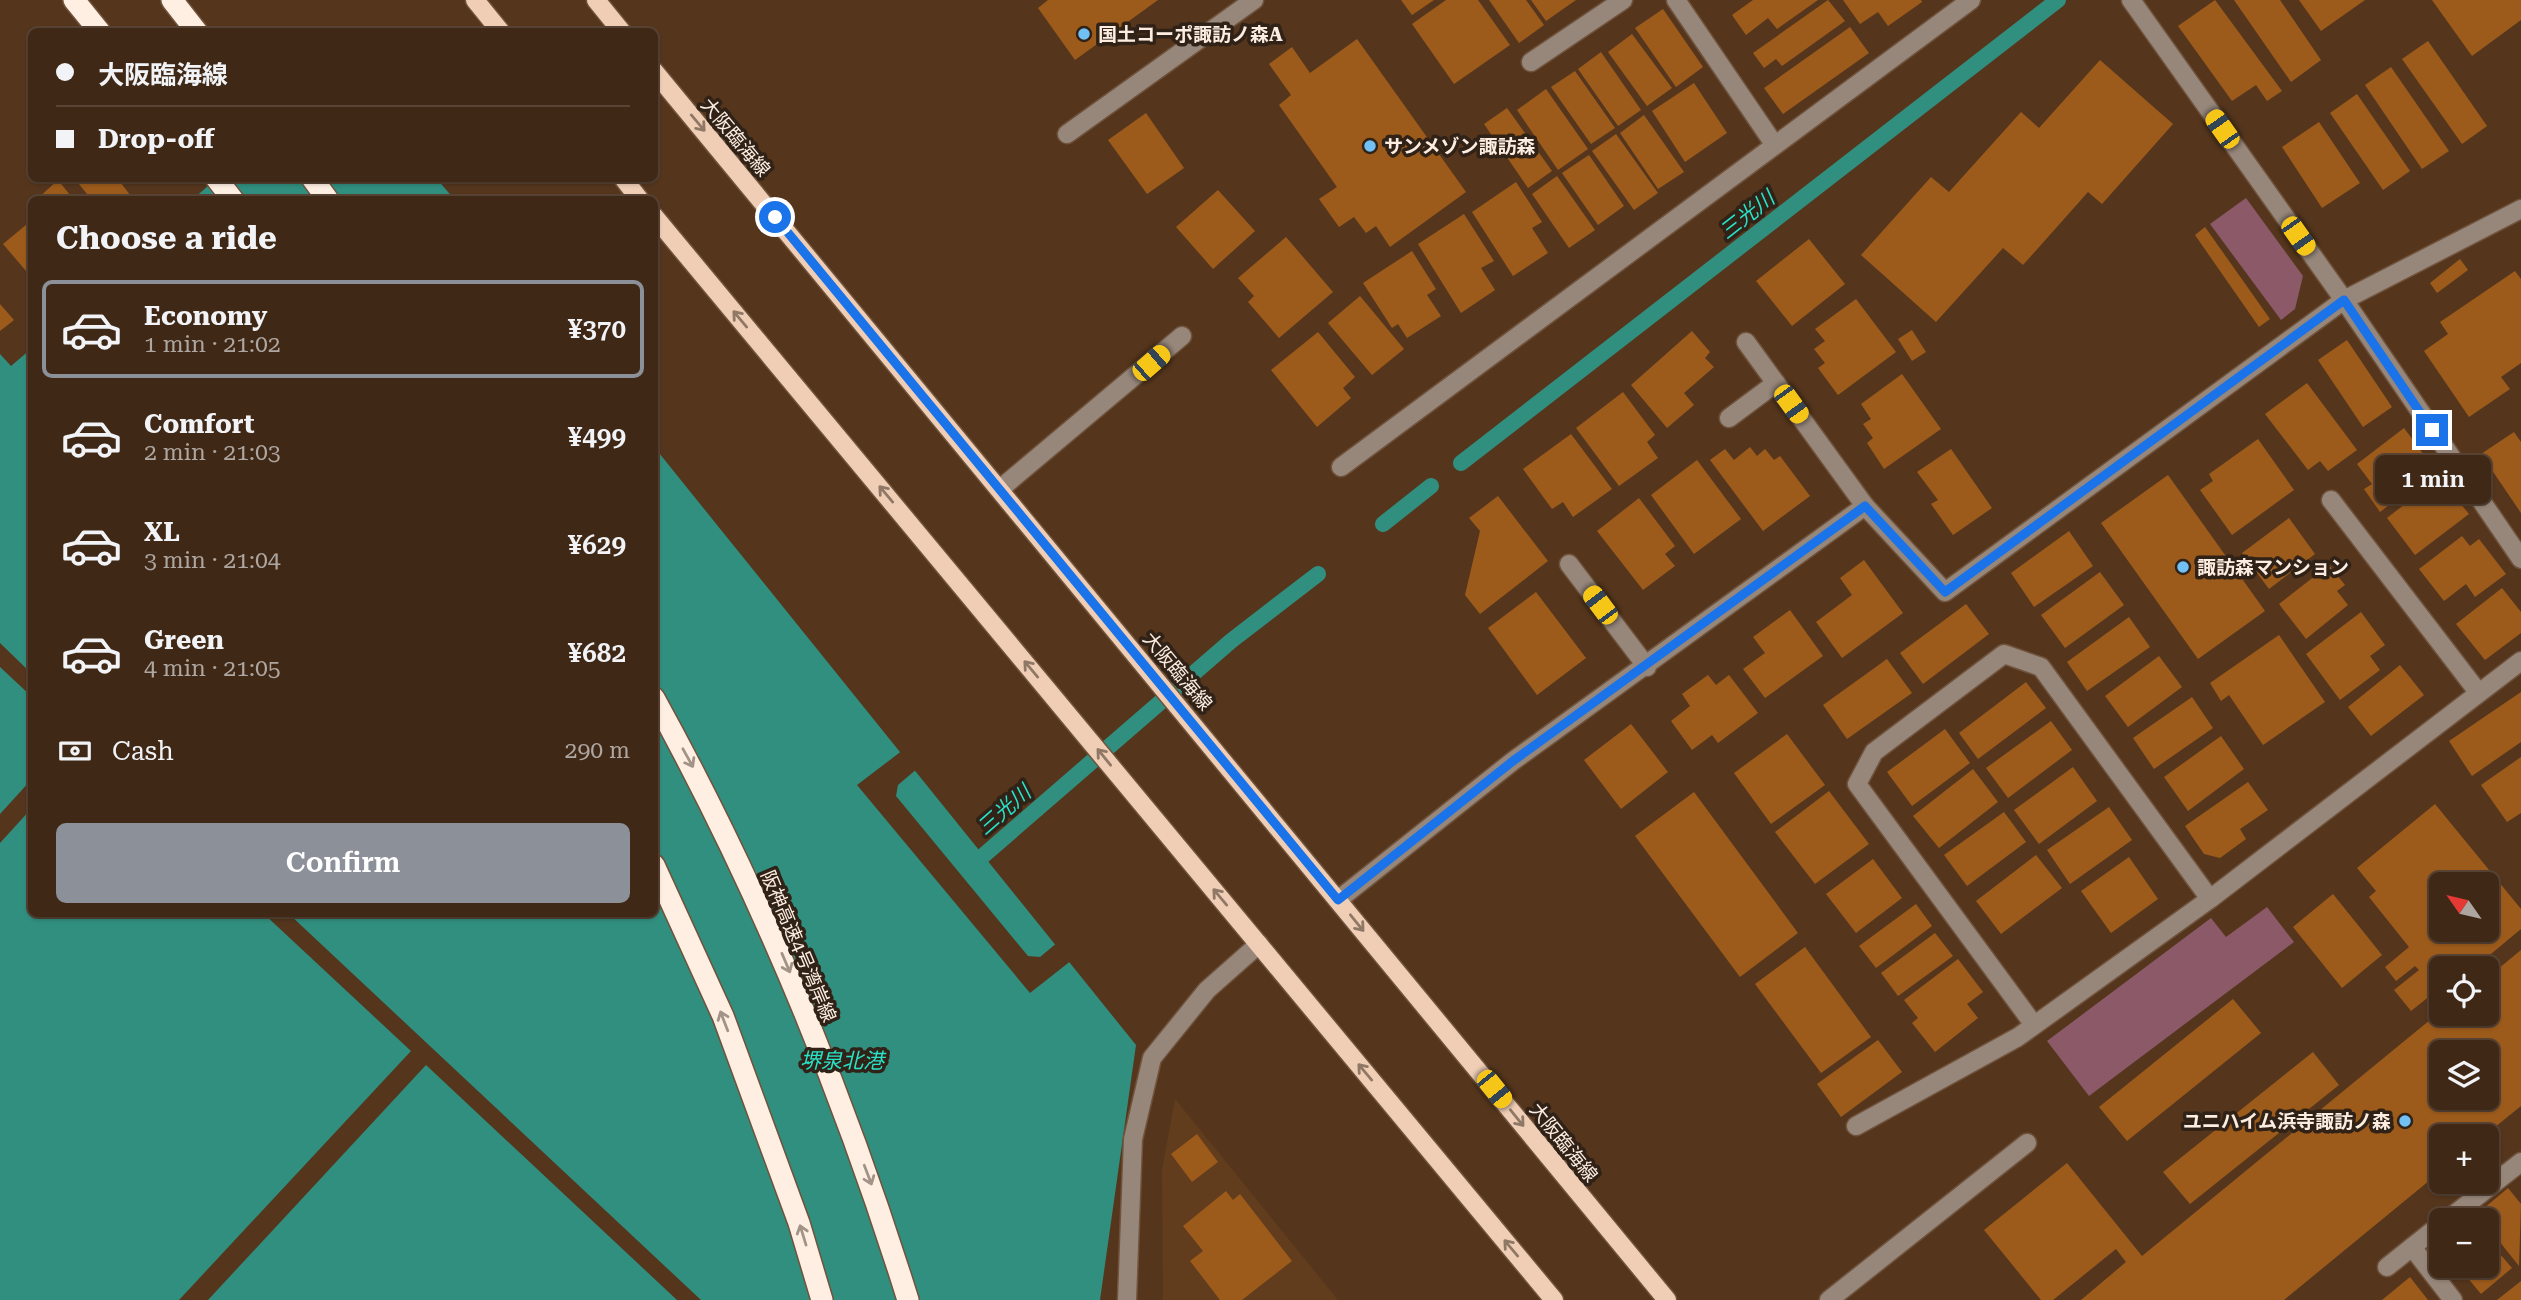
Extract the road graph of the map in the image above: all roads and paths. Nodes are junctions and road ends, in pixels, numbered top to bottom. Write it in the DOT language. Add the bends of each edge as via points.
graph roads {
  1 [pos="74,0"];
  2 [pos="172,0"];
  3 [pos="475,0"];
  4 [pos="596,0"];
  5 [pos="1254,0"];
  6 [pos="1623,0"];
  7 [pos="1676,0"];
  8 [pos="1970,0"];
  9 [pos="2131,0"];
  10 [pos="97,28"];
  11 [pos="194,28"];
  12 [pos="498,28"];
  13 [pos="619,28"];
  14 [pos="1531,62"];
  15 [pos="658,76"];
  16 [pos="1067,134"];
  17 [pos="1774,144"];
  18 [pos="219,182"];
  19 [pos="626,182"];
  20 [pos="230,196"];
  21 [pos="637,196"];
  22 [pos="2521,209"];
  23 [pos="658,221"];
  24 [pos="2344,300"];
  25 [pos="1182,335"];
  26 [pos="1746,342"];
  27 [pos="1776,383"];
  28 [pos="1729,418"];
  29 [pos="1341,467"];
  30 [pos="1000,489"];
  31 [pos="2331,500"];
  32 [pos="1865,506"];
  33 [pos="2521,559"];
  34 [pos="1569,564"];
  35 [pos="2521,662"];
  36 [pos="1647,667"];
  37 [pos="2478,692"];
  38 [pos="658,705"];
  39 [pos="658,874"];
  40 [pos="2210,899"];
  41 [pos="1338,900"];
  42 [pos="1259,944"];
  43 [pos="2034,1025"];
  44 [pos="1856,1126"];
  45 [pos="2027,1143"];
  46 [pos="2521,1162"];
  47 [pos="2462,1208"];
  48 [pos="2429,1234"];
  49 [pos="2412,1247"];
  50 [pos="2387,1267"];
  51 [pos="822,1300"];
  52 [pos="908,1300"];
  53 [pos="1127,1300"];
  54 [pos="1554,1300"];
  55 [pos="1667,1300"];
  56 [pos="1829,1300"];
  57 [pos="2453,1300"];
  1 -- 10 [label="highway"];
  2 -- 11 [label="highway"];
  3 -- 12 [label="main road"];
  4 -- 13 [label="main road"];
  5 -- 16 [label="street"];
  6 -- 14 [label="street"];
  7 -- 17 [label="street"];
  8 -- 17 [label="street"];
  9 -- 24 [label="street"];
  15 -- 30 [label="main road, 大阪臨海線, one-way"];
  17 -- 29 [label="street"];
  18 -- 20 [label="highway"];
  19 -- 21 [label="main road"];
  22 -- 24 [label="street"];
  42 -- 23 [label="main road, one-way"];
  24 -- 32 [label="street" via="1945,592"];
  24 -- 33 [label="street"];
  25 -- 30 [label="street"];
  26 -- 27 [label="street"];
  27 -- 28 [label="street"];
  27 -- 32 [label="street"];
  30 -- 41 [label="main road, 大阪臨海線"];
  31 -- 37 [label="street"];
  32 -- 36 [label="street"];
  34 -- 36 [label="street"];
  35 -- 37 [label="street"];
  36 -- 41 [label="street" via="1513,761"];
  37 -- 40 [label="street"];
  38 -- 52 [label="highway, 阪神高速4号湾岸線, one-way" via="698,778 786,964 874,1192"];
  51 -- 39 [label="highway, one-way" via="799,1223 723,1016"];
  40 -- 43 [label="street"];
  40 -- 43 [label="street" via="2041,667 2004,654 1874,752 1857,784"];
  41 -- 55 [label="main road, 大阪臨海線, one-way"];
  42 -- 53 [label="street" via="1207,990 1152,1058 1133,1139"];
  54 -- 42 [label="main road, one-way"];
  43 -- 44 [label="street"];
  45 -- 56 [label="street"];
  46 -- 47 [label="street"];
  48 -- 49 [label="street"];
  49 -- 50 [label="street"];
  49 -- 57 [label="street"];
}
